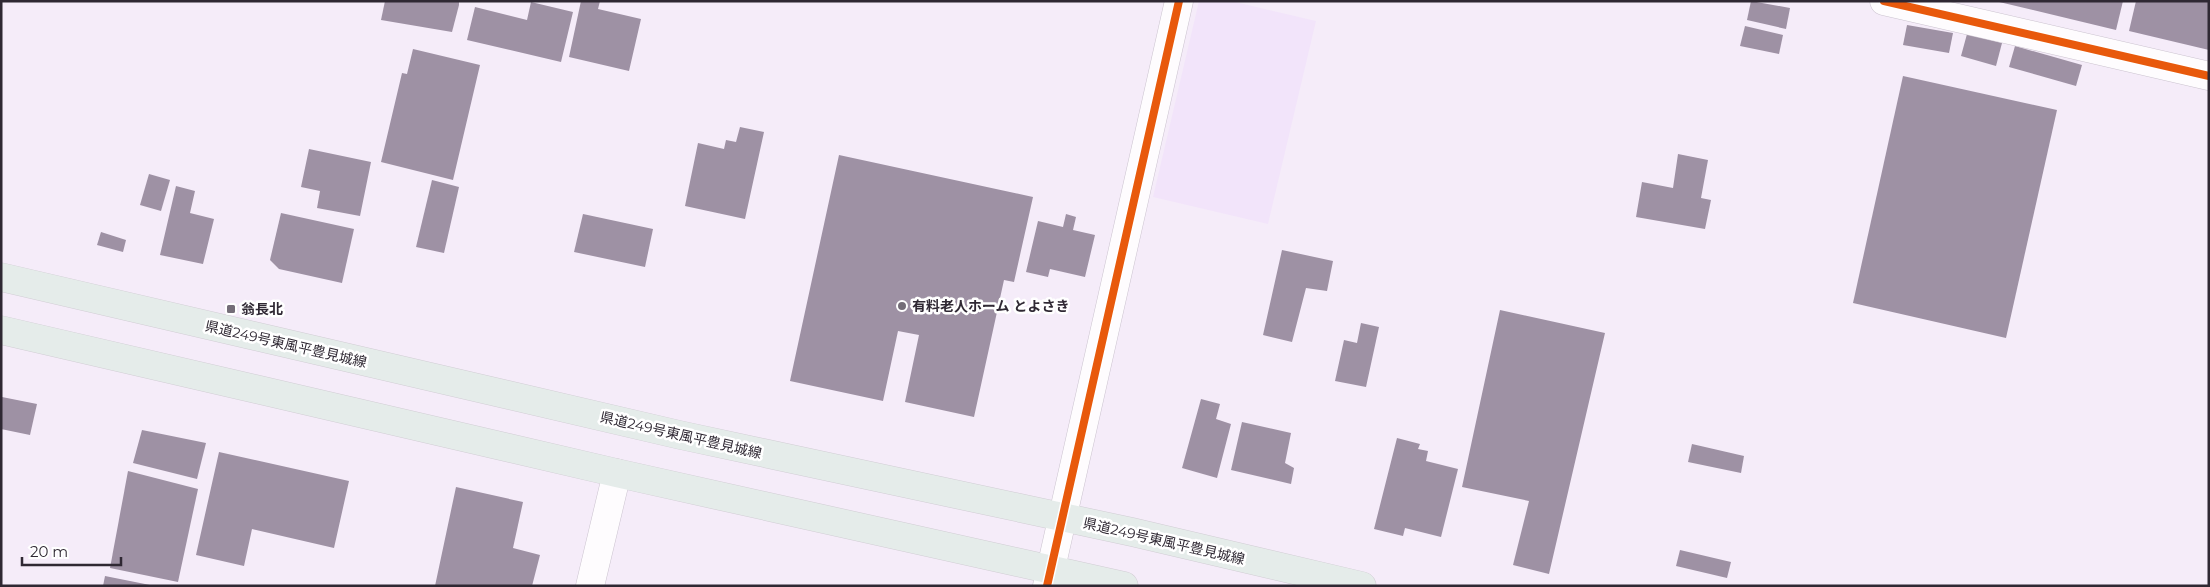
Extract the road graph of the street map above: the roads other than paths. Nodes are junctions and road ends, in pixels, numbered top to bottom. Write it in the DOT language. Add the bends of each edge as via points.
graph roads {
  1 [pos="1179,1"];
  2 [pos="1884,1"];
  3 [pos="2209,76"];
  4 [pos="1,277"];
  5 [pos="1,330"];
  6 [pos="617,473"];
  7 [pos="1062,518"];
  8 [pos="1048,578"];
  9 [pos="590,586"];
  10 [pos="1124,586"];
  11 [pos="1362,586"];
  1 -- 7 [label="street"];
  2 -- 3 [label="street"];
  4 -- 7 [label="main road, 県道249号東風平豊見城線" via="680,435"];
  5 -- 6 [label="main road"];
  6 -- 8 [label="main road"];
  6 -- 9 [label="street"];
  7 -- 8 [label="street"];
  7 -- 11 [label="main road, 県道249号東風平豊見城線"];
  8 -- 10 [label="main road"];
}
